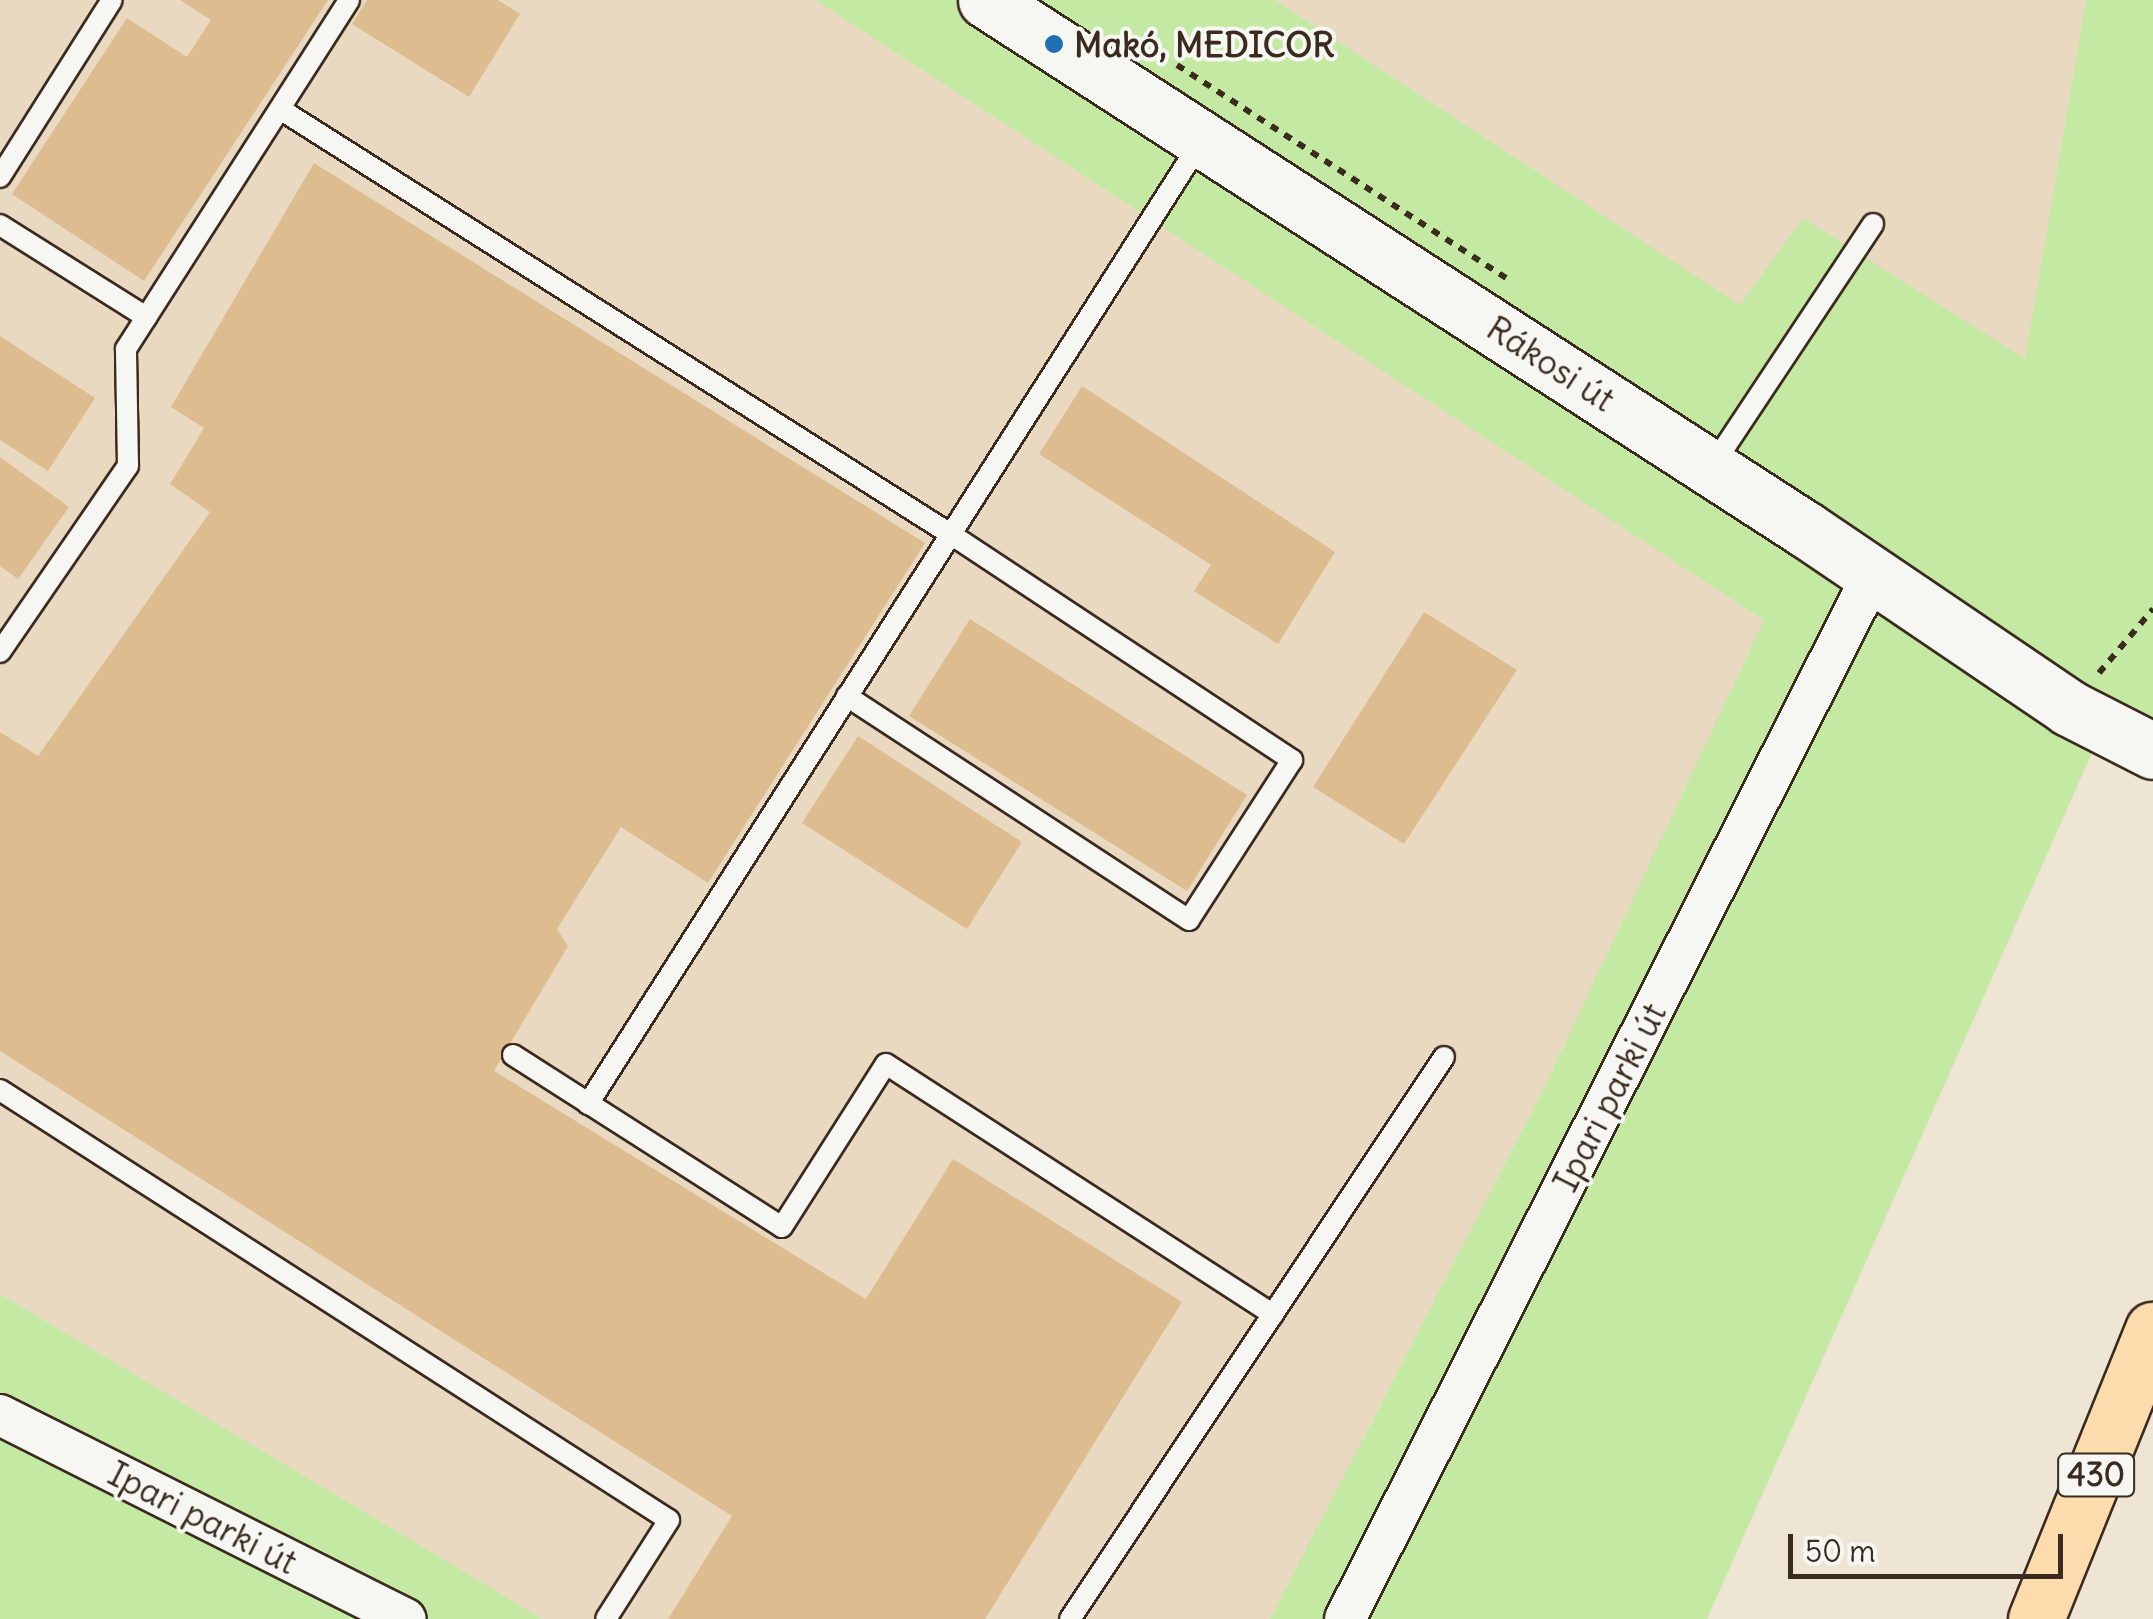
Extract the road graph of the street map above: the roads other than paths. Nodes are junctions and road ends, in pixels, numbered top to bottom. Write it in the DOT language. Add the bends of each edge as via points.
graph roads {
  1 [pos="112,0"];
  2 [pos="349,0"];
  3 [pos="986,0"];
  4 [pos="283,112"];
  5 [pos="1204,138"];
  6 [pos="0,177"];
  7 [pos="1873,224"];
  8 [pos="0,225"];
  9 [pos="146,318"];
  10 [pos="1711,468"];
  11 [pos="952,535"];
  12 [pos="1873,574"];
  13 [pos="0,652"];
  14 [pos="848,696"];
  15 [pos="2111,731"];
  16 [pos="2153,784"];
  17 [pos="513,1055"];
  18 [pos="1444,1057"];
  19 [pos="0,1090"];
  20 [pos="588,1104"];
  21 [pos="1273,1314"];
  22 [pos="2153,1330"];
  23 [pos="0,1415"];
  24 [pos="406,1619"];
  25 [pos="606,1619"];
  26 [pos="1070,1619"];
  27 [pos="1345,1619"];
  28 [pos="2036,1619"];
  1 -- 6 [label="lane"];
  2 -- 4 [label="lane"];
  3 -- 5 [label="main road, Rákosi út"];
  4 -- 9 [label="lane"];
  4 -- 11 [label="lane"];
  5 -- 10 [label="main road, Rákosi út"];
  5 -- 11 [label="lane"];
  7 -- 10 [label="lane"];
  8 -- 9 [label="lane"];
  9 -- 13 [label="lane" via="126,348 128,466"];
  10 -- 12 [label="main road, Rákosi út"];
  11 -- 14 [label="lane"];
  11 -- 14 [label="lane" via="1292,760 1200,904 1189,920"];
  12 -- 15 [label="main road, Rákosi út"];
  12 -- 27 [label="street, Ipari parki út"];
  14 -- 20 [label="lane"];
  15 -- 16 [label="main road, Rákosi út"];
  17 -- 20 [label="lane"];
  18 -- 21 [label="lane"];
  19 -- 25 [label="lane" via="670,1520"];
  20 -- 21 [label="lane" via="782,1226 886,1064"];
  21 -- 26 [label="lane"];
  22 -- 28 [label="main road, 430"];
  23 -- 24 [label="street, Ipari parki út"];
}
